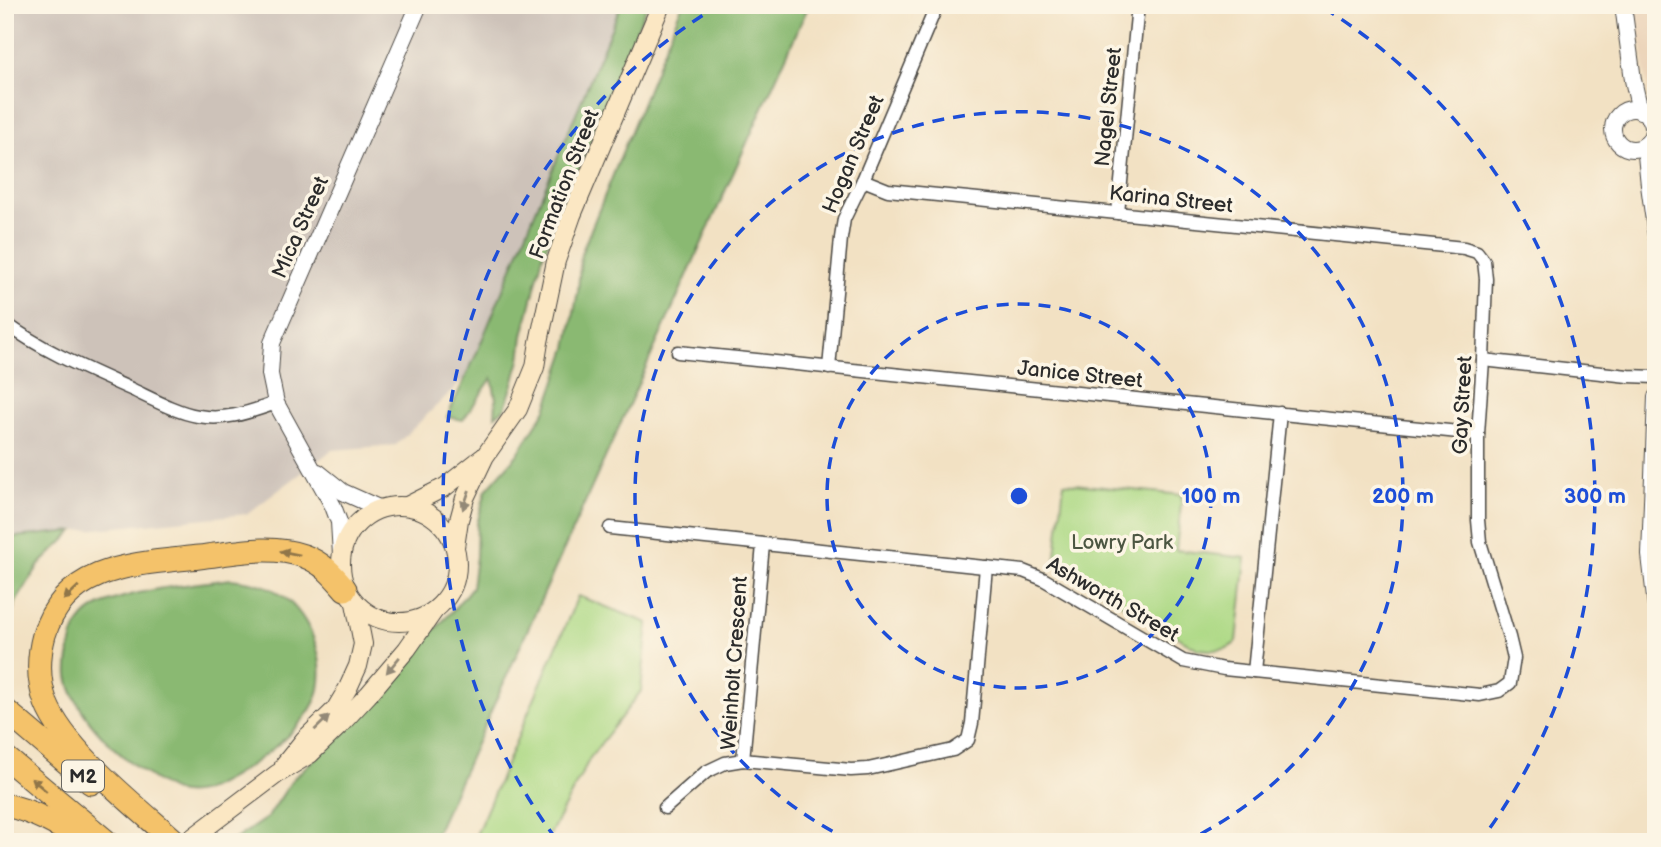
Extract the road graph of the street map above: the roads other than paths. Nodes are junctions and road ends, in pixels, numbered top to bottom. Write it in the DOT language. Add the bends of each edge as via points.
graph roads {
  1 [pos="419,5"];
  2 [pos="661,5"];
  3 [pos="937,5"];
  4 [pos="1138,5"];
  5 [pos="1623,5"];
  6 [pos="1633,80"];
  7 [pos="1640,111"];
  8 [pos="1622,113"];
  9 [pos="1654,124"];
  10 [pos="1637,147"];
  11 [pos="863,180"];
  12 [pos="1118,213"];
  13 [pos="1656,236"];
  14 [pos="1477,252"];
  15 [pos="5,323"];
  16 [pos="678,352"];
  17 [pos="1483,360"];
  18 [pos="828,368"];
  19 [pos="1656,377"];
  20 [pos="1656,397"];
  21 [pos="276,403"];
  22 [pos="1280,413"];
  23 [pos="1478,434"];
  24 [pos="485,456"];
  25 [pos="311,466"];
  26 [pos="407,506"];
  27 [pos="381,509"];
  28 [pos="610,528"];
  29 [pos="763,545"];
  30 [pos="455,547"];
  31 [pos="341,555"];
  32 [pos="986,567"];
  33 [pos="350,596"];
  34 [pos="1656,607"];
  35 [pos="434,611"];
  36 [pos="1254,672"];
  37 [pos="1510,683"];
  38 [pos="5,710"];
  39 [pos="5,757"];
  40 [pos="743,760"];
  41 [pos="277,774"];
  42 [pos="5,805"];
  43 [pos="665,808"];
  44 [pos="85,842"];
  45 [pos="107,842"];
  46 [pos="162,842"];
  47 [pos="176,842"];
  48 [pos="187,842"];
  1 -- 21 [label="street, Mica Street" via="272,343 270,374"];
  2 -- 24 [label="main road, Formation Street" via="568,226 556,261 535,367 518,409"];
  3 -- 11 [label="street, Hogan Street"];
  4 -- 12 [label="street, Nagel Street"];
  5 -- 6 [label="street"];
  6 -- 7 [label="street"];
  6 -- 8 [label="street"];
  7 -- 8 [label="street"];
  7 -- 9 [label="street"];
  8 -- 10 [label="street" via="1614,123 1615,136 1623,146"];
  9 -- 10 [label="street" via="1651,137"];
  10 -- 13 [label="street"];
  11 -- 12 [label="street, Karina Street" via="888,190"];
  11 -- 18 [label="street, Hogan Street" via="842,229"];
  12 -- 14 [label="street, Karina Street"];
  14 -- 17 [label="street, Gay Street" via="1484,261 1486,279"];
  15 -- 21 [label="street" via="104,377 197,416 232,417"];
  16 -- 18 [label="street, Janice Street"];
  17 -- 19 [label="street"];
  17 -- 23 [label="street, Gay Street"];
  18 -- 22 [label="street, Janice Street"];
  20 -- 34 [label="street" via="1650,555"];
  21 -- 25 [label="street, Mica Street"];
  22 -- 23 [label="street, Janice Street"];
  22 -- 36 [label="street"];
  23 -- 37 [label="street, Gay Street" via="1479,542 1514,658"];
  24 -- 26 [label="main road, Formation Street" via="445,487"];
  24 -- 30 [label="main road, Formation Street, one-way" via="465,498"];
  25 -- 27 [label="street, Mica Street" via="343,492"];
  25 -- 31 [label="street, Mica Street" via="339,522"];
  26 -- 27 [label="main road"];
  26 -- 30 [label="main road" via="437,520"];
  27 -- 31 [label="main road" via="354,526"];
  28 -- 29 [label="street, Ashworth Street"];
  29 -- 32 [label="street, Ashworth Street"];
  29 -- 40 [label="street, Weinholt Crescent"];
  30 -- 35 [label="main road" via="455,583"];
  31 -- 33 [label="main road" via="341,572"];
  32 -- 36 [label="street, Ashworth Street" via="1023,571 1043,579 1183,661"];
  32 -- 40 [label="street, Weinholt Crescent" via="968,740 953,750 851,771"];
  33 -- 35 [label="main road" via="368,614 384,621 402,623"];
  41 -- 33 [label="main road, one-way" via="335,710 358,666 363,643"];
  33 -- 47 [label="highway, one-way" via="326,568 306,557 251,551 112,569 83,582 60,603 46,628 40,658 46,704 84,757"];
  35 -- 41 [label="main road, one-way" via="339,726 310,754"];
  36 -- 37 [label="street, Ashworth Street" via="1480,695"];
  38 -- 46 [label="highway, M2"];
  45 -- 39 [label="highway, M2, one-way"];
  40 -- 43 [label="street" via="706,772"];
  41 -- 48 [label="main road"];
  42 -- 44 [label="highway" via="44,818"];
}
